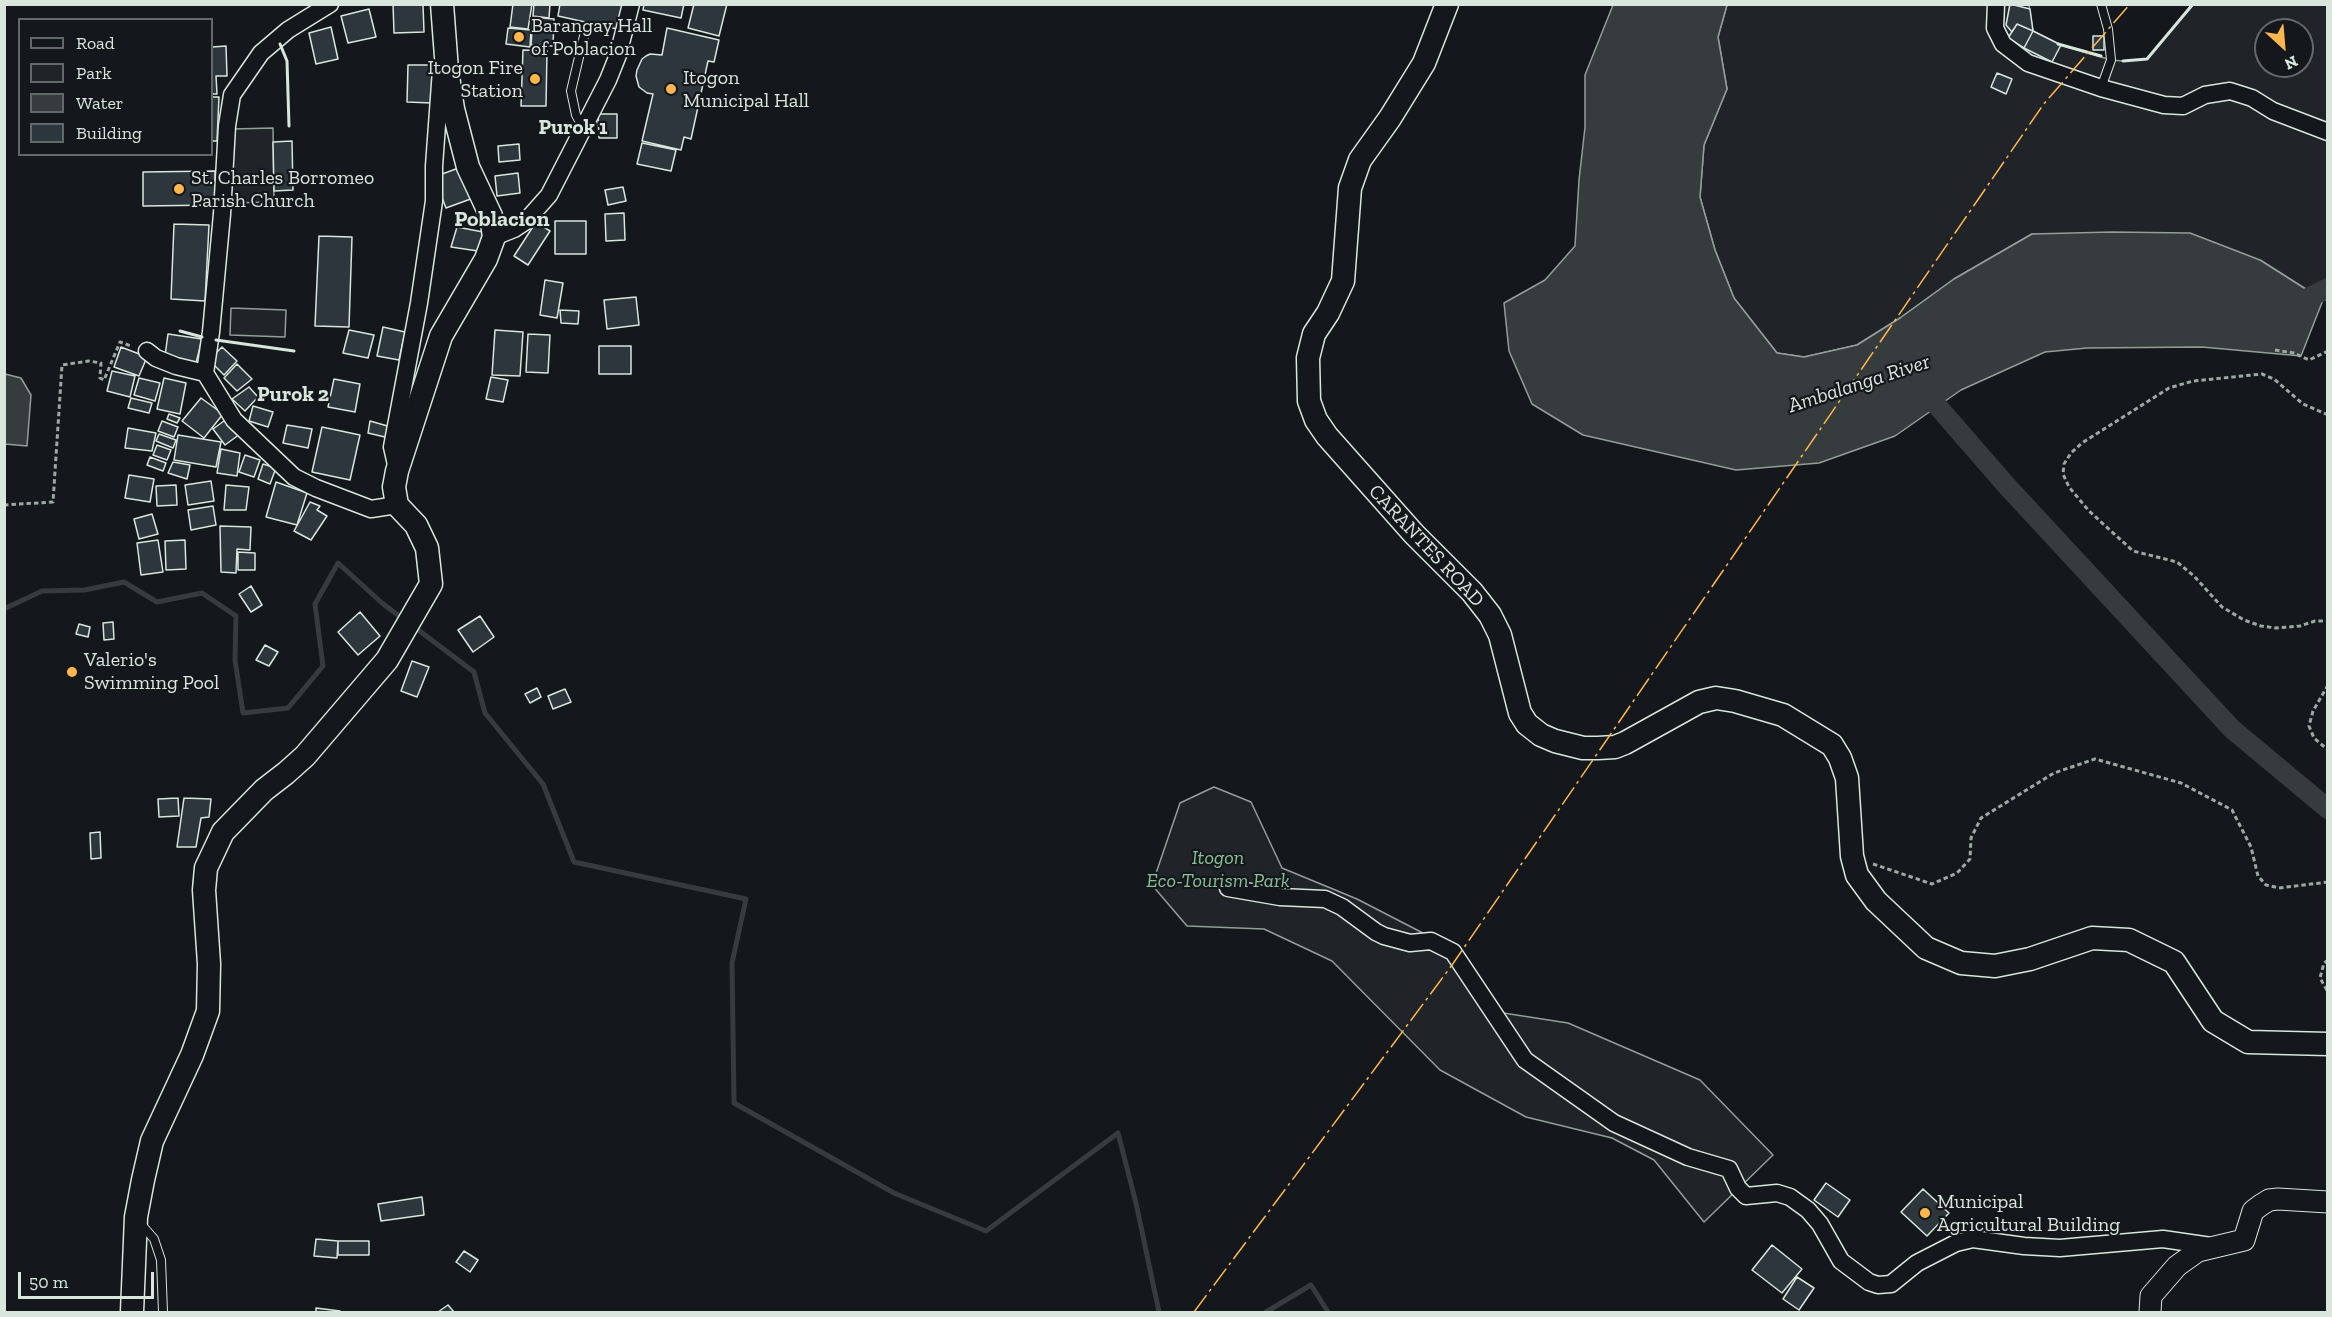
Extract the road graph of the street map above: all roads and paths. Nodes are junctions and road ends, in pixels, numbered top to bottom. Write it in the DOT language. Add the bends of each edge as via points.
graph roads {
  1 [pos="330,4"];
  2 [pos="442,4"];
  3 [pos="631,4"];
  4 [pos="1447,4"];
  5 [pos="1996,4"];
  6 [pos="2101,4"];
  7 [pos="584,36"];
  8 [pos="444,40"];
  9 [pos="2101,88"];
  10 [pos="583,129"];
  11 [pos="2328,132"];
  12 [pos="494,237"];
  13 [pos="2275,350"];
  14 [pos="147,351"];
  15 [pos="2328,351"];
  16 [pos="205,373"];
  17 [pos="2328,415"];
  18 [pos="397,471"];
  19 [pos="4,505"];
  20 [pos="397,505"];
  21 [pos="2328,621"];
  22 [pos="2328,685"];
  23 [pos="2328,750"];
  24 [pos="1851,856"];
  25 [pos="2328,882"];
  26 [pos="1228,888"];
  27 [pos="2328,960"];
  28 [pos="2328,992"];
  29 [pos="2328,1044"];
  30 [pos="2328,1202"];
  31 [pos="136,1217"];
  32 [pos="2215,1246"];
  33 [pos="132,1312"];
  34 [pos="163,1312"];
  35 [pos="2150,1312"];
  1 -- 16 [label="street" via="288,30 261,53 232,94"];
  2 -- 8 [label="main road"];
  3 -- 10 [label="street" via="615,63"];
  4 -- 24 [label="main road, CARANTES ROAD" via="1424,63 1360,160 1350,188 1343,281 1314,334 1308,358 1309,401 1316,420 1372,489 1490,615 1500,635 1520,713 1527,724 1555,741 1598,748 1625,743 1700,702 1716,698 1783,715 1832,745 1840,758 1847,778"];
  5 -- 9 [label="street" via="1995,28 2003,44 2016,55 2028,63"];
  6 -- 9 [label="lane" via="2109,28 2111,60"];
  7 -- 10 [label="lane" via="572,92"];
  8 -- 12 [label="main road" via="453,109 468,167 491,216"];
  8 -- 18 [label="street" via="434,201 393,447"];
  9 -- 11 [label="street" via="2164,105 2183,106 2205,95 2230,91"];
  10 -- 12 [label="street" via="537,211 514,229"];
  12 -- 18 [label="main road" via="486,260 441,336"];
  13 -- 15 [label="path" via="2309,360"];
  14 -- 16 [label="street" via="156,358"];
  14 -- 19 [label="path" via="120,342 104,380 100,378 101,363 62,365 53,501"];
  16 -- 20 [label="street" via="234,420 294,477 371,509"];
  17 -- 21 [label="path" via="2303,404 2274,379 2262,374 2193,381 2169,388 2082,443 2064,464 2063,474 2089,511 2133,551 2177,562 2222,607 2244,620 2276,628"];
  18 -- 20 [label="main road"];
  20 -- 31 [label="main road" via="416,525 427,548 432,578 429,587 387,660 305,756 223,832 213,852 206,868 204,890 208,1011 153,1141"];
  22 -- 23 [label="path" via="2309,726 2314,738"];
  24 -- 25 [label="path" via="1932,884 1957,873 1970,859 1971,838 1981,818 2054,773 2095,759 2181,783 2232,810 2251,847 2258,876 2266,885 2279,888"];
  24 -- 29 [label="main road, CARANTES ROAD" via="1857,875 1903,928 1926,948 1961,963 1995,966 2092,938 2129,940 2174,962 2214,1021 2248,1042"];
  26 -- 32 [label="street" via="1280,897 1325,899 1384,936 1410,944 1431,941 1453,952 1525,1060 1614,1123 1688,1157 1730,1169 1746,1196 1776,1193 1790,1197 1820,1224 1841,1261 1869,1282 1891,1284 1906,1270 1956,1243 1973,1239 2060,1248 2163,1239"];
  27 -- 28 [label="path" via="2320,978"];
  30 -- 32 [label="street" via="2269,1200 2253,1211 2244,1240"];
  31 -- 33 [label="main road"];
  31 -- 34 [label="lane" via="154,1239 161,1260"];
  32 -- 35 [label="street" via="2198,1251 2177,1266 2151,1296"];
}
